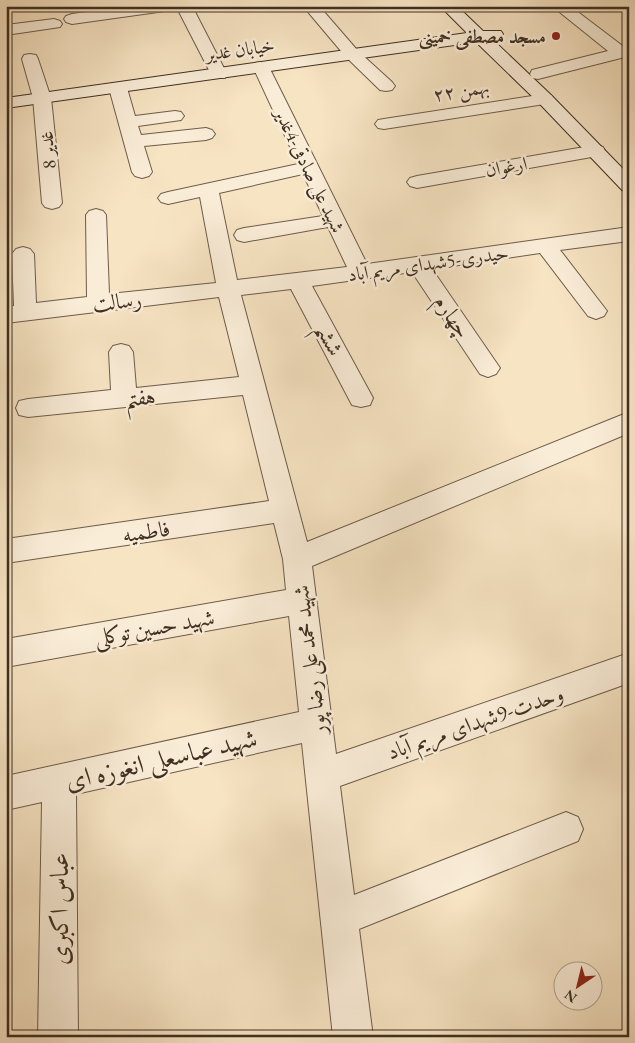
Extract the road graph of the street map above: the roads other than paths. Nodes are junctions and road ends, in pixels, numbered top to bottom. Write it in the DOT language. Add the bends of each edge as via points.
graph roads {
  1 [pos="165,6"];
  2 [pos="184,6"];
  3 [pos="311,6"];
  4 [pos="448,6"];
  5 [pos="464,6"];
  6 [pos="560,6"];
  7 [pos="72,19"];
  8 [pos="54,24"];
  9 [pos="6,30"];
  10 [pos="488,35"];
  11 [pos="625,52"];
  12 [pos="352,54"];
  13 [pos="30,59"];
  14 [pos="261,68"];
  15 [pos="219,74"];
  16 [pos="538,74"];
  17 [pos="386,86"];
  18 [pos="118,88"];
  19 [pos="42,98"];
  20 [pos="545,99"];
  21 [pos="6,103"];
  22 [pos="174,116"];
  23 [pos="128,122"];
  24 [pos="384,124"];
  25 [pos="206,134"];
  26 [pos="133,141"];
  27 [pos="596,151"];
  28 [pos="629,165"];
  29 [pos="309,167"];
  30 [pos="142,172"];
  31 [pos="417,182"];
  32 [pos="629,186"];
  33 [pos="208,189"];
  34 [pos="168,198"];
  35 [pos="52,203"];
  36 [pos="96,214"];
  37 [pos="334,220"];
  38 [pos="629,234"];
  39 [pos="244,235"];
  40 [pos="546,247"];
  41 [pos="23,254"];
  42 [pos="417,263"];
  43 [pos="360,272"];
  44 [pos="298,281"];
  45 [pos="228,289"];
  46 [pos="98,303"];
  47 [pos="596,311"];
  48 [pos="16,314"];
  49 [pos="120,352"];
  50 [pos="488,368"];
  51 [pos="252,385"];
  52 [pos="124,398"];
  53 [pos="361,398"];
  54 [pos="28,408"];
  55 [pos="629,422"];
  56 [pos="286,510"];
  57 [pos="6,552"];
  58 [pos="297,559"];
  59 [pos="302,600"];
  60 [pos="6,654"];
  61 [pos="629,668"];
  62 [pos="316,724"];
  63 [pos="322,776"];
  64 [pos="59,781"];
  65 [pos="6,794"];
  66 [pos="566,829"];
  67 [pos="339,919"];
  68 [pos="58,1037"];
  69 [pos="353,1037"];
  1 -- 7 [label="street"];
  2 -- 15 [label="street"];
  3 -- 12 [label="street"];
  4 -- 10 [label="street"];
  5 -- 10 [label="street"];
  6 -- 11 [label="street"];
  8 -- 9 [label="street"];
  10 -- 12 [label="street, خیابان غدیر"];
  10 -- 16 [label="street"];
  10 -- 20 [label="street"];
  11 -- 16 [label="street"];
  12 -- 14 [label="street, خیابان غدیر"];
  12 -- 17 [label="street"];
  13 -- 19 [label="street, غدیر 8"];
  14 -- 15 [label="street, خیابان غدیر"];
  14 -- 29 [label="street, شهید علی صادقی-4غدیر"];
  15 -- 18 [label="street, خیابان غدیر"];
  16 -- 28 [label="street"];
  18 -- 19 [label="street, خیابان غدیر"];
  18 -- 23 [label="street"];
  19 -- 21 [label="street, خیابان غدیر"];
  19 -- 35 [label="street, غدیر 8"];
  20 -- 24 [label="street, ۲۲ بهمن"];
  20 -- 27 [label="street"];
  22 -- 23 [label="street"];
  23 -- 26 [label="street"];
  25 -- 26 [label="street"];
  26 -- 30 [label="street"];
  27 -- 31 [label="street, ارغوان"];
  27 -- 32 [label="street"];
  29 -- 33 [label="street"];
  29 -- 37 [label="street, شهید علی صادقی-4غدیر"];
  33 -- 34 [label="street"];
  33 -- 45 [label="street, شهید محمد علی رضا پور"];
  36 -- 46 [label="street"];
  37 -- 39 [label="street"];
  37 -- 43 [label="street, شهید علی صادقی-4غدیر"];
  38 -- 40 [label="street, حیدری-5شهدای مریم آباد"];
  40 -- 42 [label="street, حیدری-5شهدای مریم آباد"];
  40 -- 47 [label="street"];
  41 -- 48 [label="street"];
  42 -- 43 [label="street, حیدری-5شهدای مریم آباد"];
  42 -- 50 [label="street, چهارم"];
  43 -- 44 [label="street, حیدری-5شهدای مریم آباد"];
  44 -- 45 [label="street, حیدری-5شهدای مریم آباد"];
  44 -- 53 [label="street, ششم"];
  45 -- 46 [label="street, رسالت"];
  45 -- 51 [label="street, شهید محمد علی رضا پور"];
  46 -- 48 [label="street, رسالت"];
  49 -- 52 [label="street"];
  51 -- 52 [label="street, هفتم"];
  51 -- 56 [label="street, شهید محمد علی رضا پور"];
  52 -- 54 [label="street, هفتم"];
  55 -- 58 [label="street"];
  56 -- 57 [label="street, فاطمیه"];
  56 -- 58 [label="street, شهید محمد علی رضا پور"];
  58 -- 59 [label="street, شهید محمد علی رضا پور"];
  59 -- 60 [label="street, شهید حسین توکلی"];
  59 -- 62 [label="street, شهید محمد علی رضا پور"];
  61 -- 63 [label="street, وحدت-9شهدای مریم آباد"];
  62 -- 63 [label="street, شهید محمد علی رضا پور"];
  62 -- 64 [label="street, شهید عباسعلی انغوزه ای"];
  63 -- 67 [label="street, شهید محمد علی رضا پور"];
  64 -- 65 [label="street, شهید عباسعلی انغوزه ای"];
  64 -- 68 [label="street, عباس اکبری"];
  66 -- 67 [label="street"];
  67 -- 69 [label="street, شهید محمد علی رضا پور"];
}
